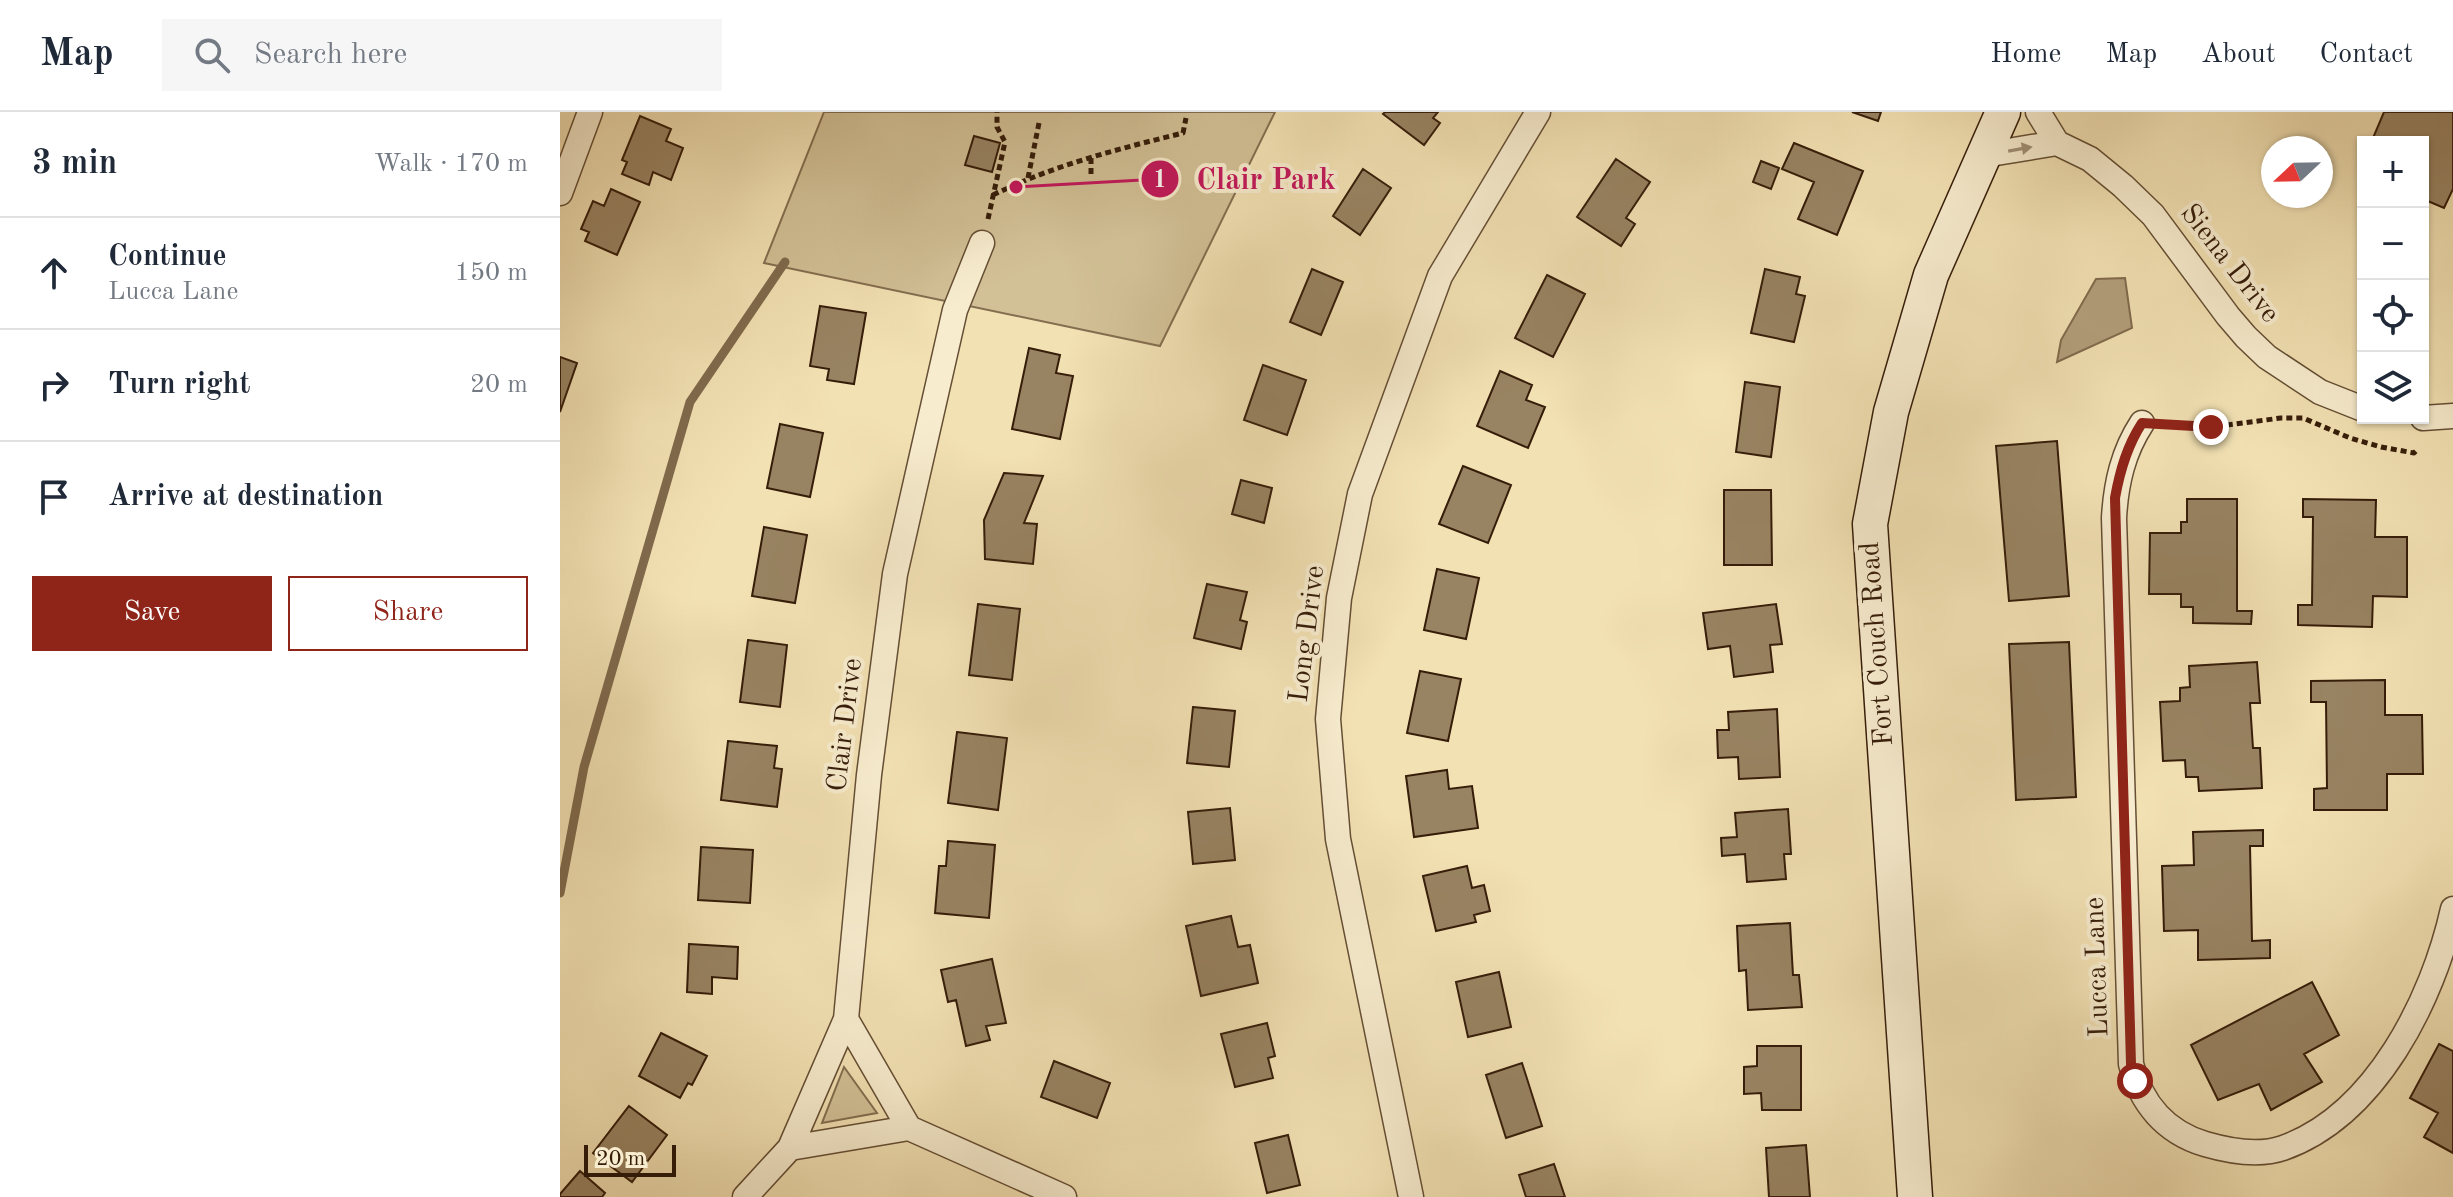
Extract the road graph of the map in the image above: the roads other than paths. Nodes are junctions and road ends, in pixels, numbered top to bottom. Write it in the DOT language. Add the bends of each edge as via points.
graph roads {
  1 [pos="590,112"];
  2 [pos="1538,112"];
  3 [pos="2003,112"];
  4 [pos="2038,112"];
  5 [pos="2057,143"];
  6 [pos="1984,155"];
  7 [pos="560,193"];
  8 [pos="982,243"];
  9 [pos="2357,407"];
  10 [pos="2453,416"];
  11 [pos="2429,418"];
  12 [pos="2142,423"];
  13 [pos="2453,909"];
  14 [pos="846,1019"];
  15 [pos="909,1128"];
  16 [pos="790,1148"];
  17 [pos="745,1197"];
  18 [pos="1064,1197"];
  19 [pos="1411,1197"];
  20 [pos="1915,1197"];
  1 -- 7 [label="street"];
  2 -- 19 [label="street, Long Drive" via="1440,276 1360,494 1339,598 1328,719 1338,839"];
  3 -- 6 [label="street, Fort Couch Road"];
  4 -- 5 [label="street"];
  6 -- 5 [label="street, one-way"];
  5 -- 9 [label="street, Siena Drive" via="2090,159 2153,215 2228,316 2267,357 2320,392"];
  6 -- 20 [label="street, Fort Couch Road" via="1931,275 1891,412 1870,524"];
  8 -- 14 [label="street, Clair Drive" via="955,310 895,574"];
  10 -- 11 [label="street"];
  12 -- 13 [label="street, Lucca Lane" via="2124,457 2114,518 2131,1064 2142,1097 2181,1134 2217,1148 2281,1149 2323,1127 2386,1065 2425,991"];
  14 -- 15 [label="street"];
  14 -- 16 [label="street, Clair Drive"];
  15 -- 16 [label="street"];
  15 -- 18 [label="street"];
  16 -- 17 [label="street, Clair Drive"];
}
